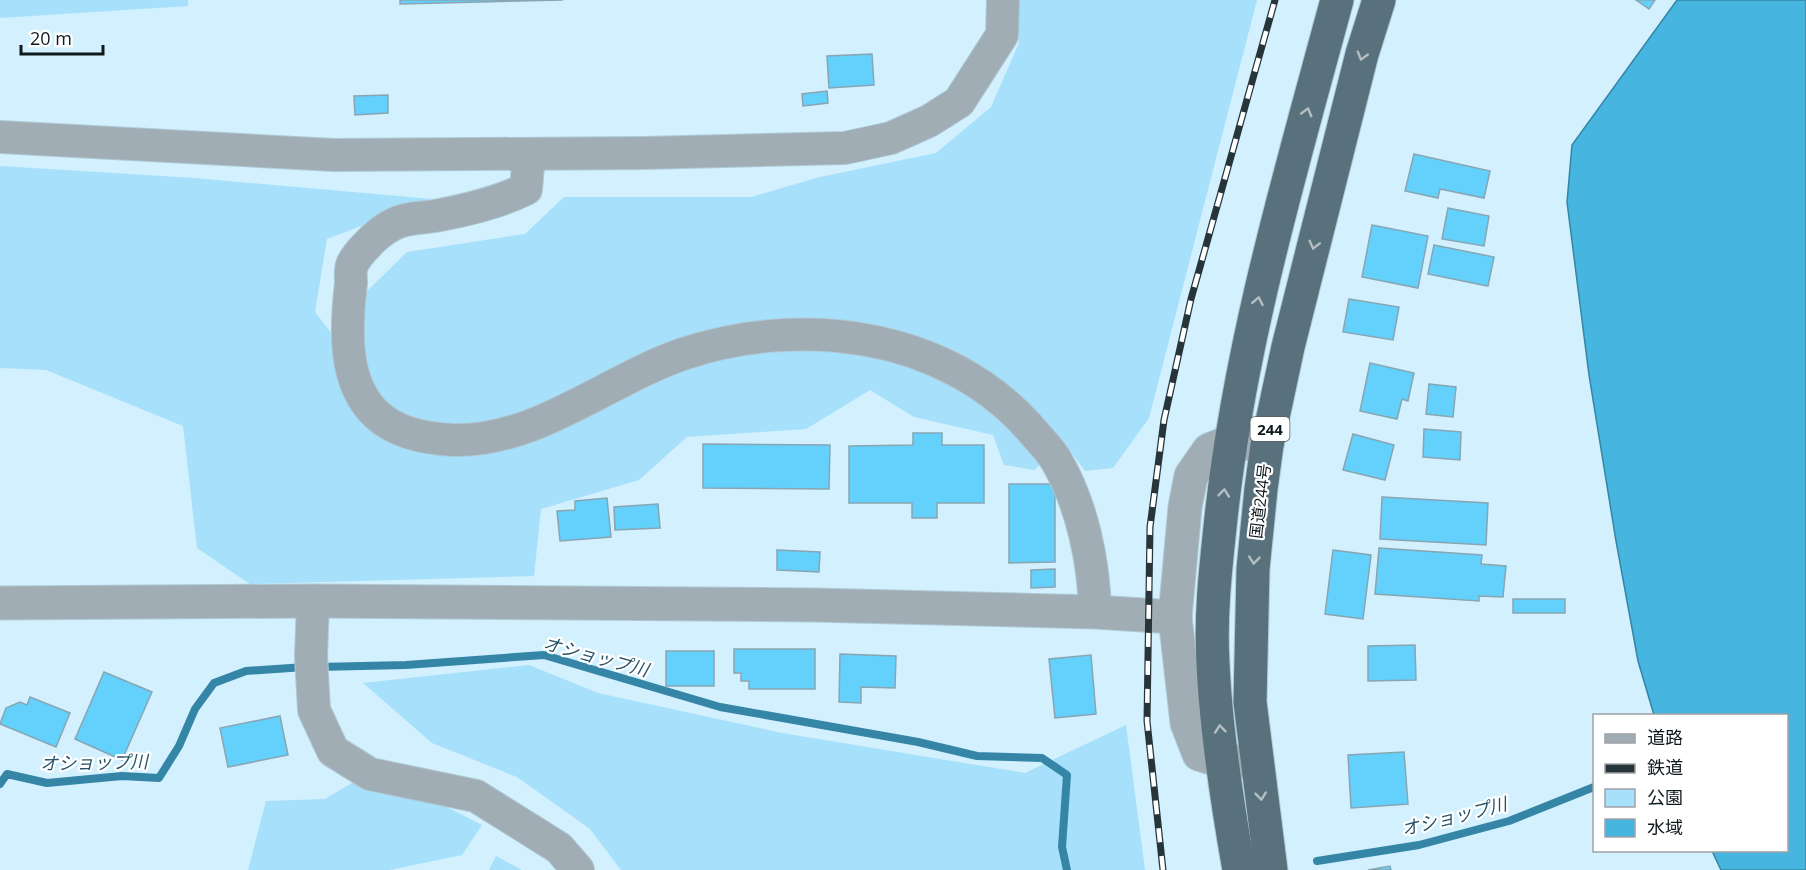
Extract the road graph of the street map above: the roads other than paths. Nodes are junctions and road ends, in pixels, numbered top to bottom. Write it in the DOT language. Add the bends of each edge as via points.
graph roads {
  1 [pos="1004,0"];
  2 [pos="1338,0"];
  3 [pos="1379,0"];
  4 [pos="0,137"];
  5 [pos="529,154"];
  6 [pos="1229,442"];
  7 [pos="1267,445"];
  8 [pos="313,601"];
  9 [pos="0,603"];
  10 [pos="1095,612"];
  11 [pos="1175,617"];
  12 [pos="1257,760"];
  13 [pos="1224,762"];
  14 [pos="578,870"];
  15 [pos="1239,870"];
  16 [pos="1271,870"];
  1 -- 5 [label="street" via="1002,35 959,102 891,138 845,148"];
  6 -- 2 [label="highway, 244, one-way" via="1262,285"];
  3 -- 7 [label="highway, 国道244号 / 244, one-way" via="1362,54"];
  4 -- 5 [label="street" via="322,155"];
  5 -- 10 [label="street" via="526,189 500,201 393,224 368,244 351,267 348,349 364,397 376,414 396,428 420,436 475,440 531,424 648,367 720,344 797,334 834,335 902,347 960,372 1009,405 1056,459 1072,495 1095,579"];
  6 -- 7 [label="street"];
  6 -- 11 [label="street" via="1209,450 1191,476"];
  13 -- 6 [label="highway, 244, one-way" via="1213,662 1217,555"];
  7 -- 12 [label="highway, 国道244号 / 244, one-way" via="1253,569 1251,626 1251,702"];
  8 -- 9 [label="street"];
  8 -- 10 [label="street" via="814,605"];
  8 -- 14 [label="street" via="314,710 333,751 370,774 476,796 559,848"];
  10 -- 11 [label="street"];
  11 -- 13 [label="street" via="1187,723 1199,754"];
  12 -- 13 [label="street"];
  12 -- 16 [label="highway, 国道244号 / 244, one-way"];
  13 -- 15 [label="highway, 244"];
}
